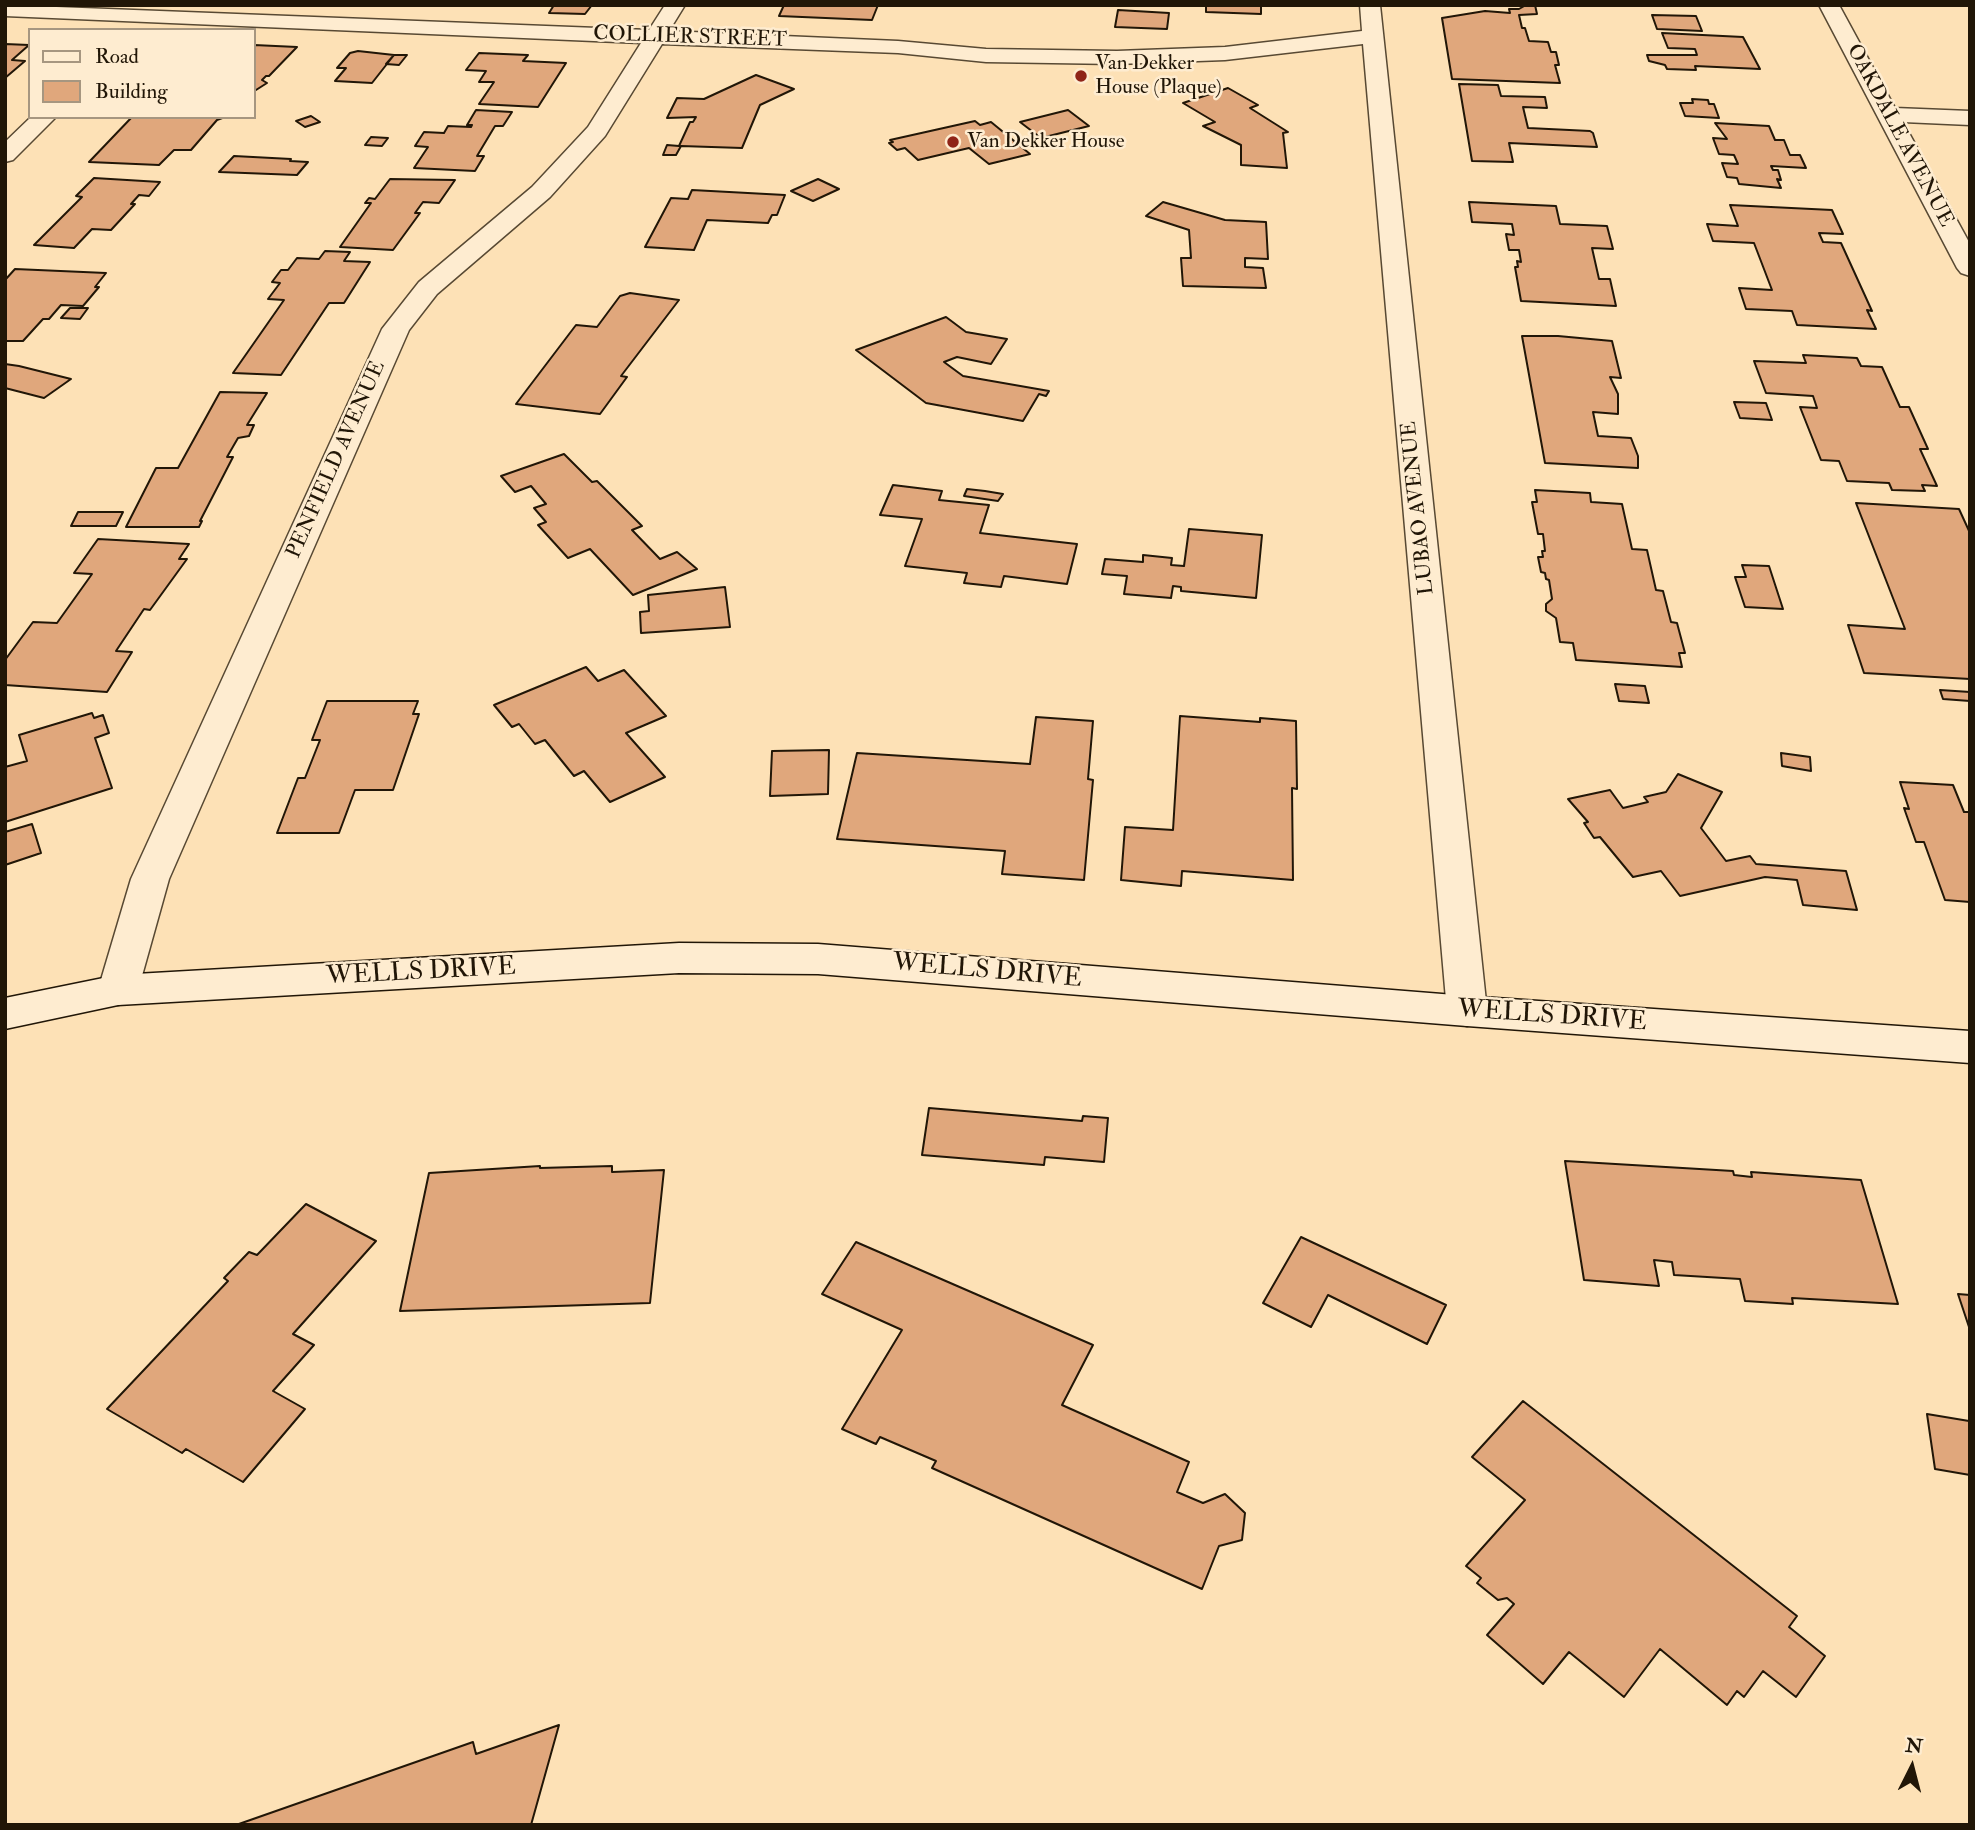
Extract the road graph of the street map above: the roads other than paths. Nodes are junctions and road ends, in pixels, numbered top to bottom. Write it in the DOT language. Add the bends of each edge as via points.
graph roads {
  1 [pos="675,5"];
  2 [pos="1370,5"];
  3 [pos="1829,5"];
  4 [pos="5,10"];
  5 [pos="152,17"];
  6 [pos="658,36"];
  7 [pos="1373,37"];
  8 [pos="1887,114"];
  9 [pos="1970,118"];
  10 [pos="43,119"];
  11 [pos="5,155"];
  12 [pos="1970,268"];
  13 [pos="118,990"];
  14 [pos="1467,1011"];
  15 [pos="5,1014"];
  16 [pos="1970,1047"];
  1 -- 6 [label="street, PENFIELD AVENUE"];
  2 -- 7 [label="street, LUBAO AVENUE"];
  3 -- 8 [label="street, OAKDALE AVENUE"];
  4 -- 5 [label="street, COLLIER STREET"];
  5 -- 6 [label="street, COLLIER STREET"];
  6 -- 7 [label="street, COLLIER STREET" via="898,47 938,53 1154,58"];
  6 -- 13 [label="street, PENFIELD AVENUE" via="597,131 541,192 428,288 396,329 150,879"];
  7 -- 14 [label="street, LUBAO AVENUE"];
  8 -- 9 [label="street"];
  8 -- 12 [label="street, OAKDALE AVENUE"];
  10 -- 11 [label="street"];
  13 -- 14 [label="street, WELLS DRIVE" via="679,958 818,959"];
  13 -- 15 [label="street, WELLS DRIVE"];
  14 -- 16 [label="street, WELLS DRIVE"];
}
